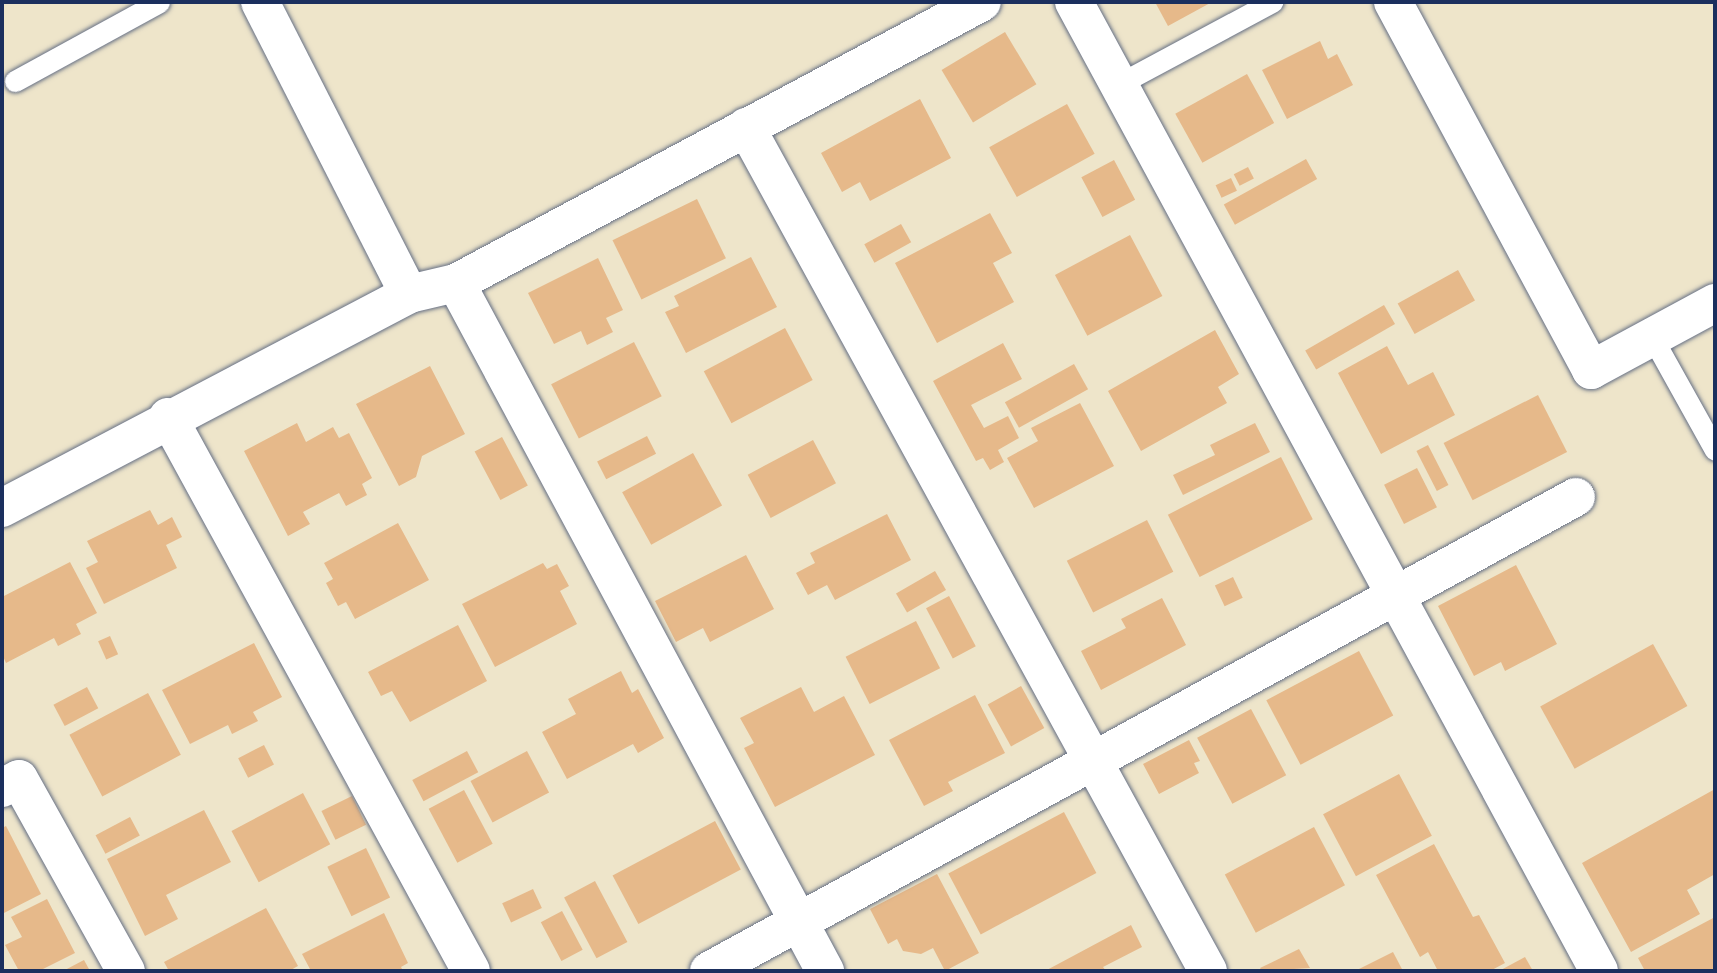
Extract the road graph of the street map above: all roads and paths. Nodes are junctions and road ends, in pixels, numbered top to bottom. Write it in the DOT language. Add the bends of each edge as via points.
graph roads {
  1 [pos="159,2"];
  2 [pos="260,2"];
  3 [pos="982,2"];
  4 [pos="1074,2"];
  5 [pos="1272,2"];
  6 [pos="1393,2"];
  7 [pos="15,81"];
  8 [pos="1119,84"];
  9 [pos="746,127"];
  10 [pos="456,283"];
  11 [pos="409,294"];
  12 [pos="1715,303"];
  13 [pos="1652,337"];
  14 [pos="169,417"];
  15 [pos="1715,450"];
  16 [pos="1576,497"];
  17 [pos="2,508"];
  18 [pos="1397,596"];
  19 [pos="1094,759"];
  20 [pos="2,788"];
  21 [pos="799,923"];
  22 [pos="125,971"];
  23 [pos="471,971"];
  24 [pos="709,971"];
  25 [pos="825,971"];
  26 [pos="1208,971"];
  27 [pos="1599,971"];
  1 -- 7 [label="lane"];
  2 -- 11 [label="street"];
  3 -- 9 [label="street"];
  4 -- 8 [label="street"];
  5 -- 8 [label="lane"];
  6 -- 13 [label="street" via="1591,370"];
  8 -- 18 [label="street"];
  9 -- 10 [label="street"];
  9 -- 19 [label="street"];
  10 -- 11 [label="street"];
  10 -- 21 [label="street"];
  11 -- 14 [label="street"];
  12 -- 13 [label="street"];
  13 -- 15 [label="lane"];
  14 -- 17 [label="street"];
  14 -- 23 [label="street"];
  16 -- 18 [label="street"];
  18 -- 19 [label="street"];
  18 -- 27 [label="street"];
  19 -- 21 [label="street"];
  19 -- 26 [label="street"];
  20 -- 22 [label="street" via="19,779"];
  21 -- 24 [label="street"];
  21 -- 25 [label="street"];
}
